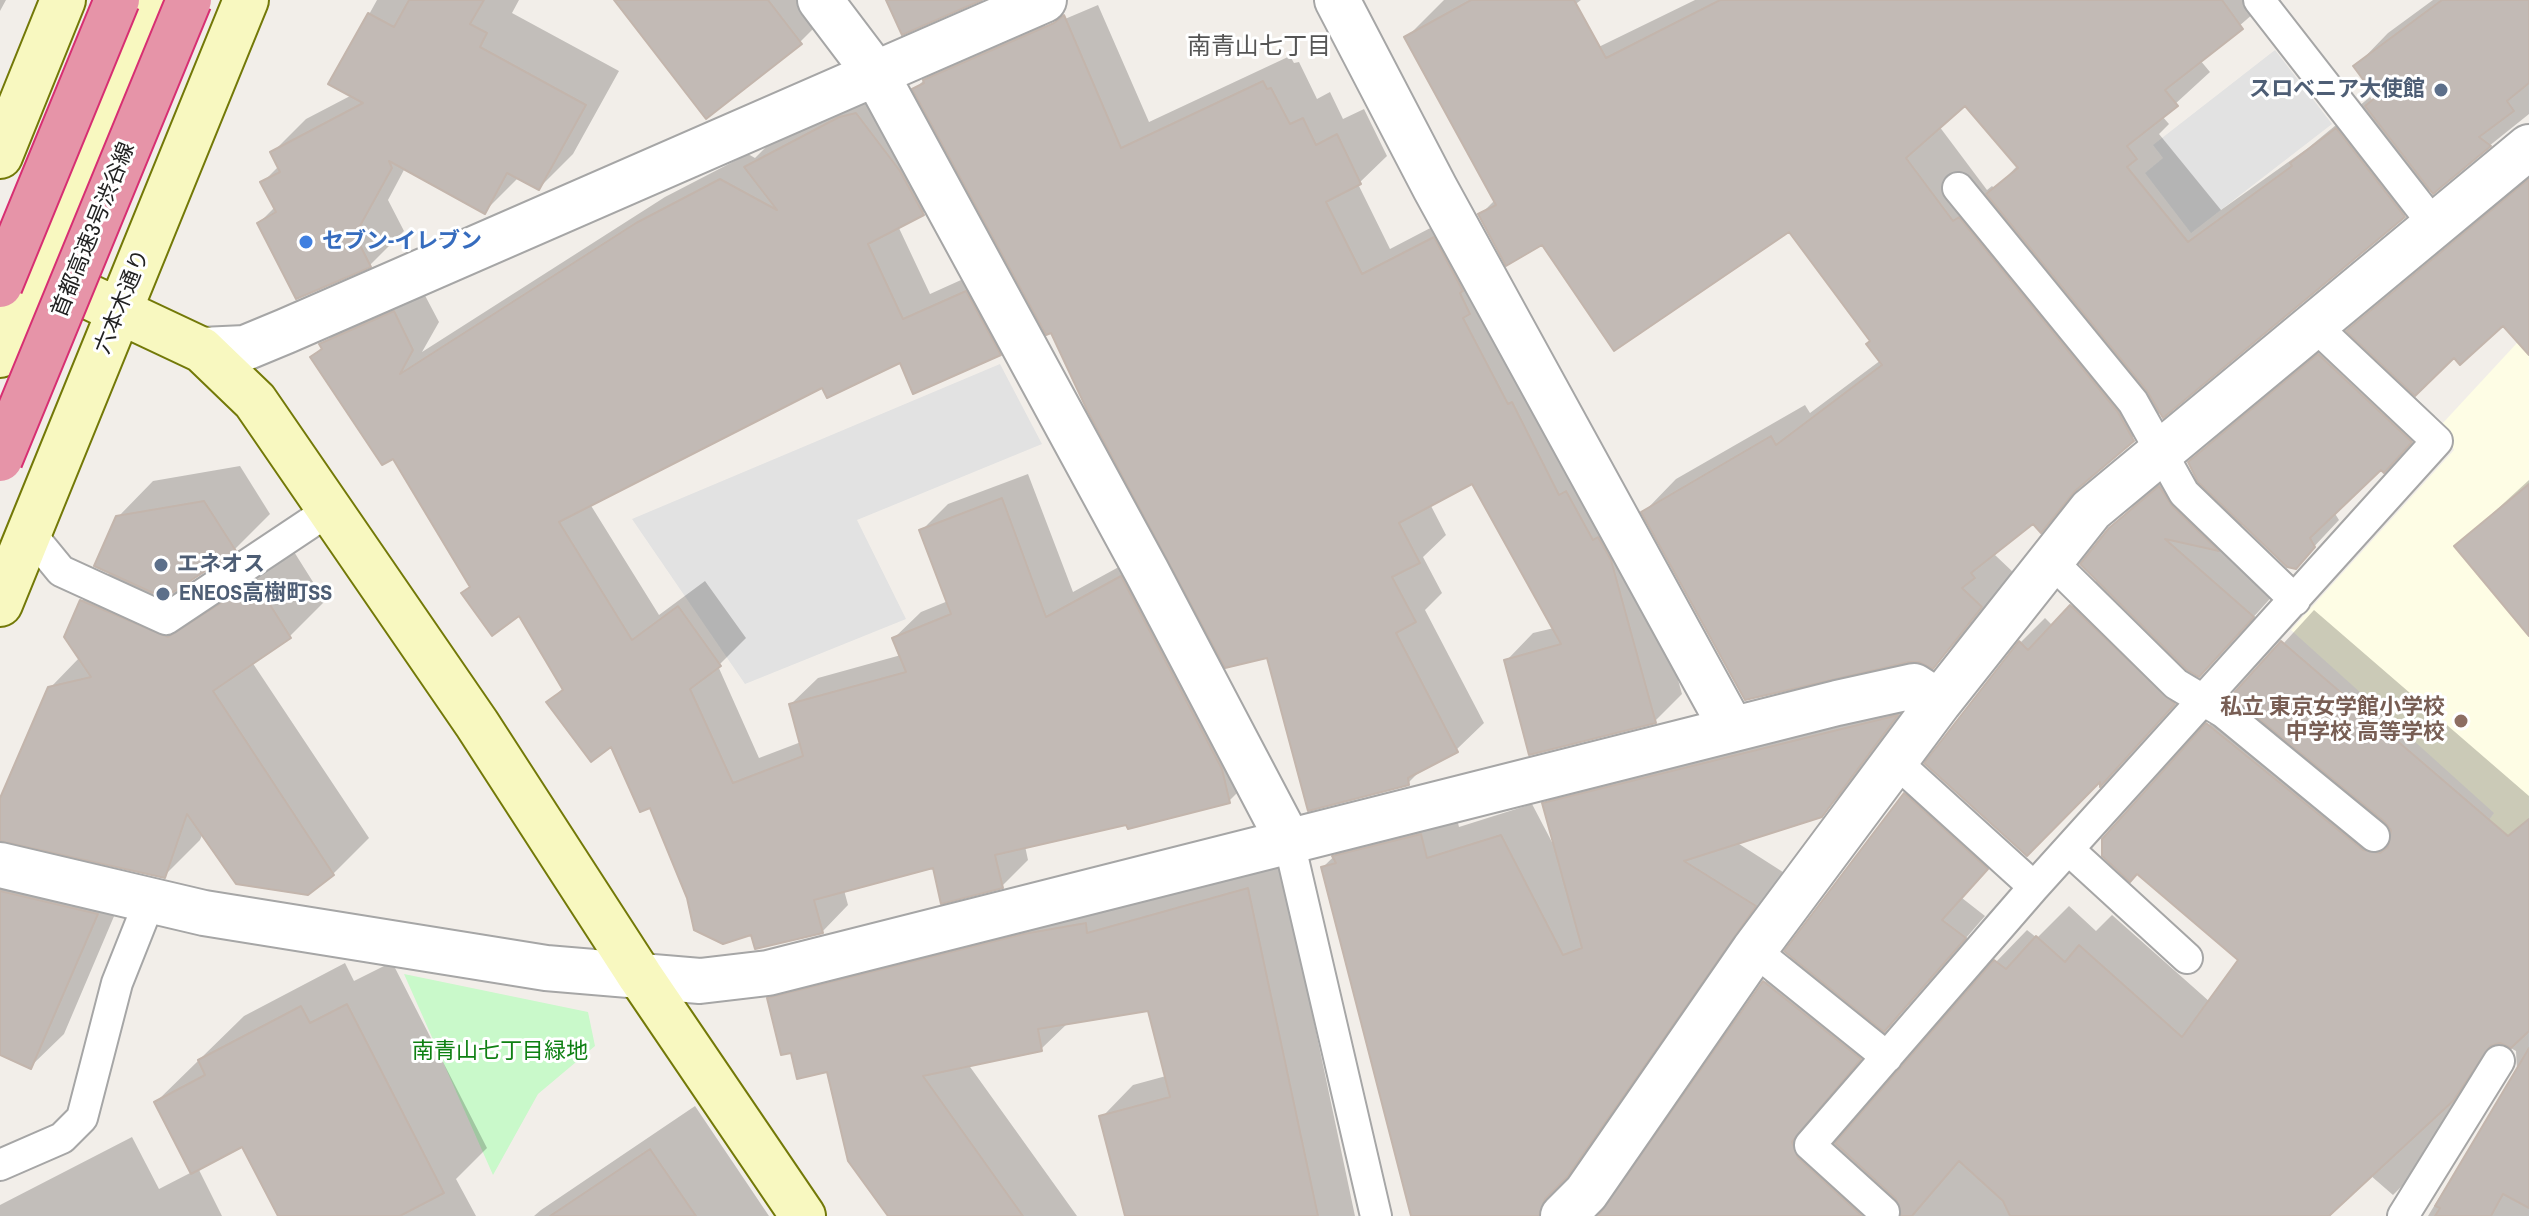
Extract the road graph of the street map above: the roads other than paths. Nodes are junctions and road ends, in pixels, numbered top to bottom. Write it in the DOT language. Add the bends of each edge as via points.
graph roads {
  1 [pos="63,0"];
  2 [pos="117,0"];
  3 [pos="148,0"];
  4 [pos="170,0"];
  5 [pos="189,0"];
  6 [pos="246,0"];
  7 [pos="820,0"];
  8 [pos="1044,0"];
  9 [pos="1337,0"];
  10 [pos="2259,0"];
  11 [pos="876,74"];
  12 [pos="2529,147"];
  13 [pos="0,156"];
  14 [pos="1958,188"];
  15 [pos="2435,226"];
  16 [pos="12,270"];
  17 [pos="119,312"];
  18 [pos="2314,325"];
  19 [pos="202,350"];
  20 [pos="0,355"];
  21 [pos="2160,453"];
  22 [pos="0,459"];
  23 [pos="331,509"];
  24 [pos="29,532"];
  25 [pos="2051,561"];
  26 [pos="2295,600"];
  27 [pos="0,604"];
  28 [pos="2204,701"];
  29 [pos="1939,702"];
  30 [pos="1732,729"];
  31 [pos="1895,761"];
  32 [pos="2374,836"];
  33 [pos="1289,842"];
  34 [pos="2069,850"];
  35 [pos="0,865"];
  36 [pos="2034,887"];
  37 [pos="150,900"];
  38 [pos="1754,950"];
  39 [pos="2187,958"];
  40 [pos="640,976"];
  41 [pos="1887,1057"];
  42 [pos="2499,1061"];
  43 [pos="0,1165"];
  44 [pos="1884,1212"];
  45 [pos="803,1216"];
  46 [pos="1376,1216"];
  47 [pos="1563,1216"];
  48 [pos="2403,1216"];
  1 -- 13 [label="main road"];
  2 -- 16 [label="highway, bridge"];
  3 -- 16 [label="main road"];
  4 -- 16 [label="main road" via="85,206"];
  5 -- 22 [label="highway, 首都高速3号渋谷線, bridge"];
  6 -- 17 [label="main road, 六本木通り"];
  7 -- 11 [label="street"];
  8 -- 11 [label="street"];
  9 -- 30 [label="street"];
  10 -- 15 [label="lane"];
  11 -- 19 [label="street" via="272,337 245,348"];
  11 -- 33 [label="street"];
  12 -- 15 [label="street"];
  14 -- 21 [label="lane" via="2133,402"];
  15 -- 18 [label="street"];
  16 -- 17 [label="main road"];
  16 -- 20 [label="main road"];
  17 -- 19 [label="main road"];
  17 -- 24 [label="main road, 六本木通り"];
  18 -- 21 [label="street"];
  18 -- 26 [label="lane" via="2437,441"];
  19 -- 23 [label="main road" via="255,401"];
  21 -- 25 [label="street" via="2091,510"];
  21 -- 26 [label="lane" via="2184,493"];
  23 -- 24 [label="lane" via="166,619 61,571"];
  23 -- 40 [label="main road"];
  24 -- 27 [label="main road, 六本木通り"];
  25 -- 28 [label="lane" via="2176,684"];
  25 -- 29 [label="street"];
  26 -- 28 [label="lane"];
  28 -- 32 [label="lane"];
  28 -- 34 [label="lane"];
  29 -- 30 [label="street" via="1914,686"];
  29 -- 31 [label="street"];
  30 -- 33 [label="street"];
  31 -- 36 [label="lane"];
  31 -- 38 [label="street"];
  33 -- 40 [label="street" via="768,973 700,981"];
  33 -- 46 [label="lane"];
  34 -- 36 [label="lane"];
  34 -- 39 [label="lane"];
  35 -- 37 [label="street"];
  36 -- 41 [label="lane"];
  37 -- 40 [label="street" via="546,968"];
  37 -- 43 [label="lane" via="117,983 82,1118 62,1138"];
  38 -- 41 [label="lane"];
  38 -- 47 [label="street" via="1586,1193"];
  40 -- 45 [label="main road"];
  41 -- 44 [label="lane" via="1810,1145"];
  42 -- 48 [label="lane"];
}
